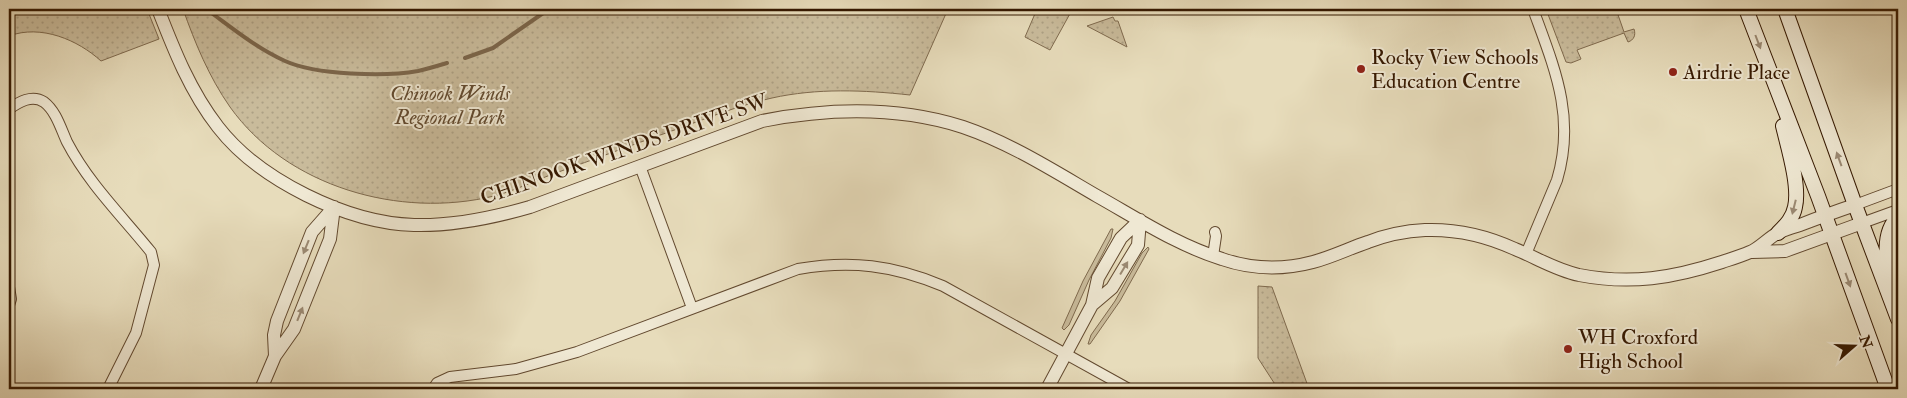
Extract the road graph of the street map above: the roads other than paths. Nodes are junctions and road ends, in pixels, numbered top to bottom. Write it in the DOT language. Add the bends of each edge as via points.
graph roads {
  1 [pos="158,9"];
  2 [pos="1533,9"];
  3 [pos="1746,9"];
  4 [pos="1785,9"];
  5 [pos="1770,74"];
  6 [pos="9,109"];
  7 [pos="640,166"];
  8 [pos="1898,189"];
  9 [pos="1855,205"];
  10 [pos="334,207"];
  11 [pos="1898,210"];
  12 [pos="1825,216"];
  13 [pos="1898,217"];
  14 [pos="1140,220"];
  15 [pos="1862,223"];
  16 [pos="1215,232"];
  17 [pos="1778,232"];
  18 [pos="1832,234"];
  19 [pos="1752,252"];
  20 [pos="1526,254"];
  21 [pos="1213,256"];
  22 [pos="9,287"];
  23 [pos="9,305"];
  24 [pos="1092,305"];
  25 [pos="692,308"];
  26 [pos="1898,319"];
  27 [pos="1066,355"];
  28 [pos="275,356"];
  29 [pos="108,389"];
  30 [pos="261,389"];
  31 [pos="432,389"];
  32 [pos="1047,389"];
  33 [pos="1129,389"];
  34 [pos="1888,389"];
  1 -- 10 [label="street, CHINOOK WINDS DRIVE SW" via="192,89 218,128 243,154 274,177"];
  2 -- 20 [label="street" via="1562,94 1564,128 1561,167"];
  3 -- 5 [label="main road, one-way"];
  9 -- 4 [label="main road, one-way"];
  5 -- 12 [label="main road"];
  5 -- 17 [label="main road, one-way" via="1790,154 1796,194 1789,222"];
  6 -- 29 [label="street" via="30,99 42,101 50,108 73,153 98,190 151,252 154,265 136,333"];
  7 -- 10 [label="street, CHINOOK WINDS DRIVE SW" via="530,207 443,225 379,220"];
  7 -- 14 [label="street, CHINOOK WINDS DRIVE SW" via="762,122 830,111 876,111 916,116 983,135 1042,164"];
  7 -- 25 [label="street"];
  8 -- 9 [label="street"];
  9 -- 12 [label="street, CHINOOK WINDS DRIVE SW"];
  9 -- 15 [label="main road"];
  28 -- 10 [label="street, one-way" via="294,329 330,239"];
  10 -- 28 [label="street, one-way" via="312,232 277,321"];
  11 -- 15 [label="street"];
  12 -- 17 [label="street, CHINOOK WINDS DRIVE SW"];
  12 -- 18 [label="main road"];
  13 -- 26 [label="main road" via="1887,246"];
  14 -- 21 [label="street, CHINOOK WINDS DRIVE SW"];
  14 -- 24 [label="street" via="1121,238 1098,278"];
  24 -- 14 [label="street, one-way" via="1112,288 1138,245"];
  15 -- 18 [label="street, CHINOOK WINDS DRIVE SW"];
  15 -- 26 [label="main road"];
  16 -- 21 [label="street"];
  17 -- 19 [label="street, CHINOOK WINDS DRIVE SW"];
  18 -- 19 [label="street, CHINOOK WINDS DRIVE SW" via="1785,251"];
  18 -- 34 [label="main road, one-way"];
  19 -- 20 [label="street, CHINOOK WINDS DRIVE SW" via="1688,273 1638,279 1606,279 1577,274 1552,267"];
  20 -- 21 [label="street, CHINOOK WINDS DRIVE SW" via="1482,237 1426,230 1396,233 1314,262 1281,268 1256,267"];
  22 -- 23 [label="street"];
  24 -- 27 [label="street"];
  25 -- 27 [label="street" via="798,269 825,264 886,267 943,286"];
  25 -- 31 [label="street" via="560,357 516,369 450,377"];
  27 -- 32 [label="street"];
  27 -- 33 [label="street"];
  28 -- 30 [label="street"];
}
